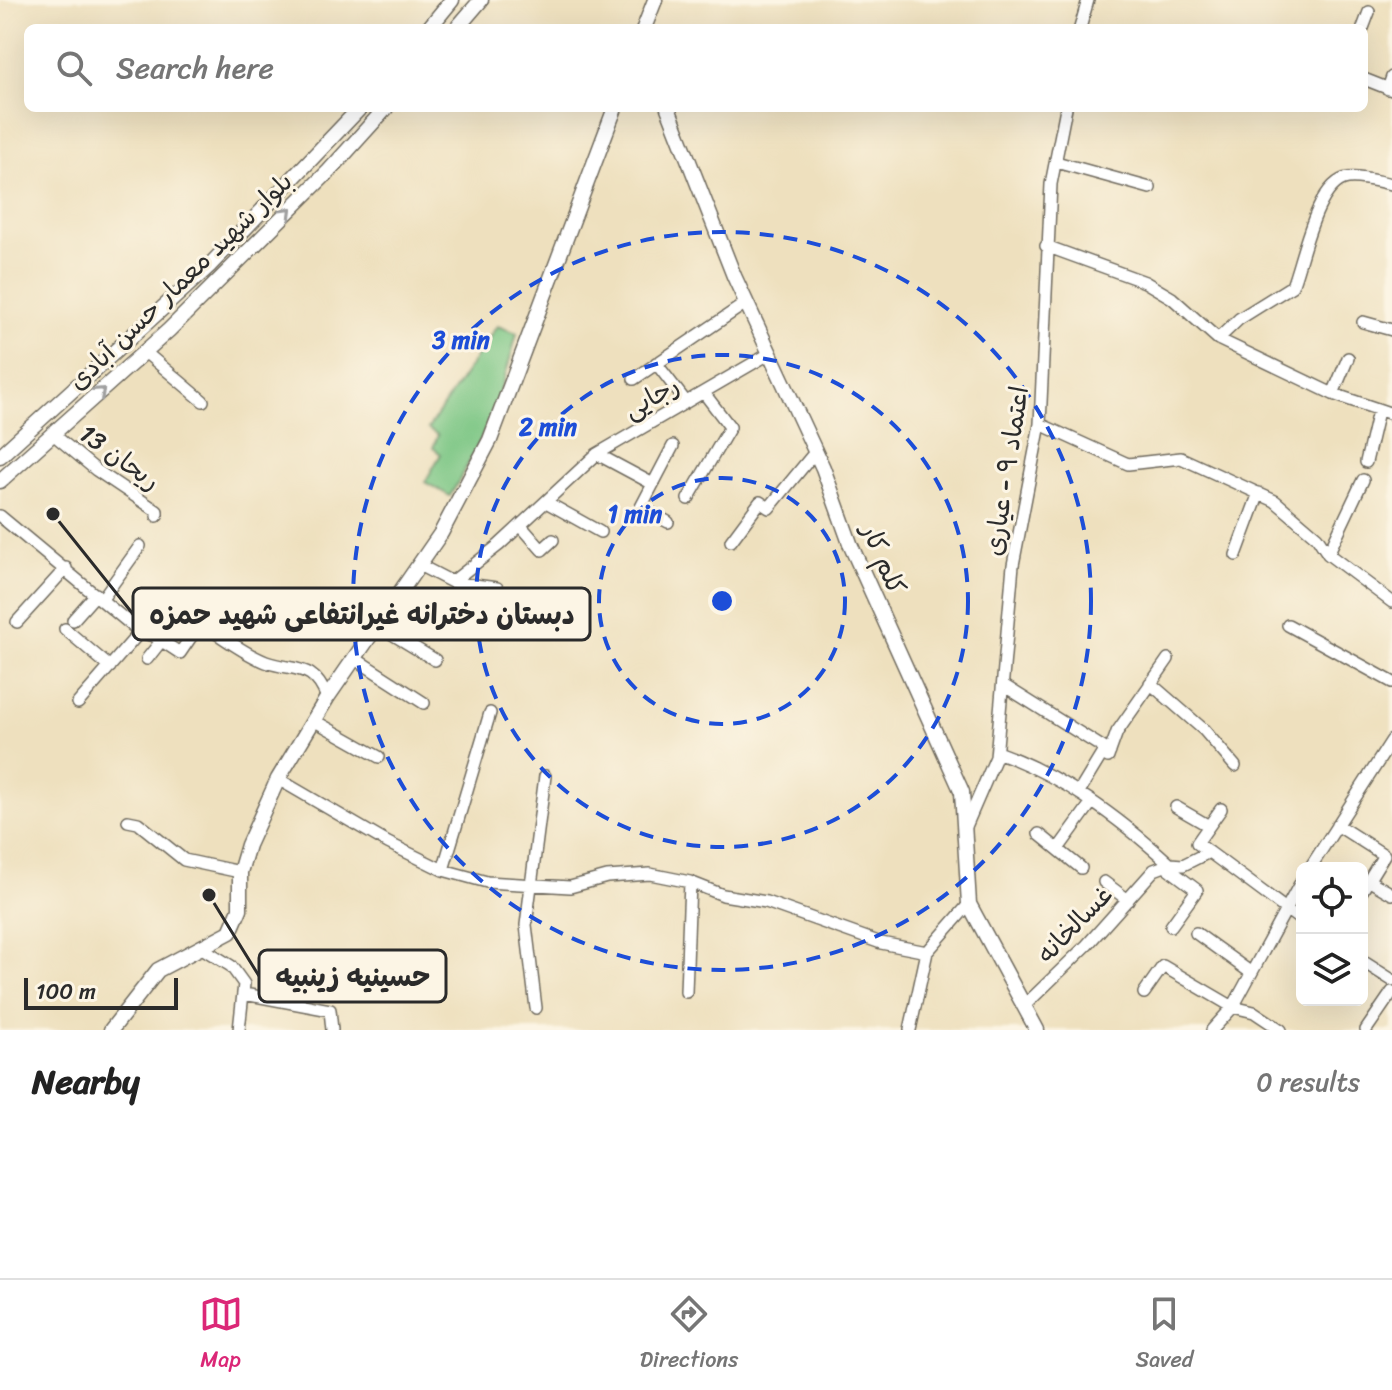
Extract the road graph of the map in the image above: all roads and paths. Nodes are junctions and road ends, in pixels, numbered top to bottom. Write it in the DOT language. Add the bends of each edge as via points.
graph roads {
  1 [pos="452,0"];
  2 [pos="481,0"];
  3 [pos="655,0"];
  4 [pos="1088,0"];
  5 [pos="1369,12"];
  6 [pos="432,24"];
  7 [pos="460,24"];
  8 [pos="646,24"];
  9 [pos="1081,24"];
  10 [pos="1364,24"];
  11 [pos="1368,80"];
  12 [pos="1391,85"];
  13 [pos="356,112"];
  14 [pos="382,112"];
  15 [pos="613,112"];
  16 [pos="670,112"];
  17 [pos="1065,112"];
  18 [pos="1056,162"];
  19 [pos="1392,184"];
  20 [pos="1150,188"];
  21 [pos="1046,246"];
  22 [pos="746,303"];
  23 [pos="1363,322"];
  24 [pos="1392,330"];
  25 [pos="1218,339"];
  26 [pos="145,352"];
  27 [pos="769,354"];
  28 [pos="1348,358"];
  29 [pos="656,363"];
  30 [pos="634,379"];
  31 [pos="704,393"];
  32 [pos="1333,394"];
  33 [pos="203,401"];
  34 [pos="686,402"];
  35 [pos="1378,411"];
  36 [pos="1392,414"];
  37 [pos="1040,424"];
  38 [pos="53,434"];
  39 [pos="673,446"];
  40 [pos="816,451"];
  41 [pos="597,454"];
  42 [pos="0,456"];
  43 [pos="1366,462"];
  44 [pos="1363,480"];
  45 [pos="0,481"];
  46 [pos="653,484"];
  47 [pos="1259,493"];
  48 [pos="688,499"];
  49 [pos="546,502"];
  50 [pos="0,516"];
  51 [pos="157,516"];
  52 [pos="668,522"];
  53 [pos="521,526"];
  54 [pos="600,532"];
  55 [pos="553,540"];
  56 [pos="731,541"];
  57 [pos="140,546"];
  58 [pos="1328,554"];
  59 [pos="1236,555"];
  60 [pos="419,565"];
  61 [pos="66,568"];
  62 [pos="452,582"];
  63 [pos="99,596"];
  64 [pos="218,597"];
  65 [pos="1392,602"];
  66 [pos="17,622"];
  67 [pos="200,623"];
  68 [pos="1288,625"];
  69 [pos="379,626"];
  70 [pos="563,627"];
  71 [pos="140,632"];
  72 [pos="162,640"];
  73 [pos="354,658"];
  74 [pos="147,659"];
  75 [pos="1168,659"];
  76 [pos="435,660"];
  77 [pos="110,667"];
  78 [pos="343,675"];
  79 [pos="319,680"];
  80 [pos="1392,682"];
  81 [pos="1150,683"];
  82 [pos="1003,685"];
  83 [pos="327,698"];
  84 [pos="78,703"];
  85 [pos="424,703"];
  86 [pos="490,713"];
  87 [pos="313,720"];
  88 [pos="1392,740"];
  89 [pos="997,752"];
  90 [pos="1110,752"];
  91 [pos="379,757"];
  92 [pos="1235,766"];
  93 [pos="545,776"];
  94 [pos="278,779"];
  95 [pos="1079,792"];
  96 [pos="1092,802"];
  97 [pos="1176,807"];
  98 [pos="1221,809"];
  99 [pos="128,821"];
  100 [pos="1337,825"];
  101 [pos="1209,826"];
  102 [pos="962,834"];
  103 [pos="1039,834"];
  104 [pos="1058,849"];
  105 [pos="1209,852"];
  106 [pos="1314,862"];
  107 [pos="1163,867"];
  108 [pos="1081,868"];
  109 [pos="443,870"];
  110 [pos="240,872"];
  111 [pos="1368,881"];
  112 [pos="690,882"];
  113 [pos="1104,882"];
  114 [pos="529,884"];
  115 [pos="1368,887"];
  116 [pos="1296,889"];
  117 [pos="1392,894"];
  118 [pos="1128,900"];
  119 [pos="969,904"];
  120 [pos="1283,909"];
  121 [pos="1296,917"];
  122 [pos="1171,926"];
  123 [pos="1196,933"];
  124 [pos="202,948"];
  125 [pos="927,952"];
  126 [pos="1368,965"];
  127 [pos="1250,972"];
  128 [pos="1392,980"];
  129 [pos="686,992"];
  130 [pos="1392,992"];
  131 [pos="1144,993"];
  132 [pos="244,994"];
  133 [pos="1024,1006"];
  134 [pos="1233,1007"];
  135 [pos="536,1008"];
  136 [pos="111,1030"];
  137 [pos="239,1030"];
  138 [pos="332,1030"];
  139 [pos="910,1030"];
  140 [pos="1037,1030"];
  141 [pos="1212,1030"];
  142 [pos="1281,1030"];
  143 [pos="1366,1030"];
  1 -- 6 [label="street"];
  2 -- 7 [label="street"];
  3 -- 8 [label="street"];
  4 -- 9 [label="street"];
  5 -- 10 [label="street"];
  11 -- 12 [label="street"];
  13 -- 42 [label="street, بلوار شهید معمار حسن آبادی" via="210,265"];
  26 -- 14 [label="street, بلوار شهید معمار حسن آبادی, one-way"];
  15 -- 60 [label="street" via="490,440"];
  16 -- 22 [label="street, کلم کار"];
  17 -- 18 [label="street, اعتماد ۹ - عیاری"];
  18 -- 20 [label="street"];
  18 -- 21 [label="street, اعتماد ۹ - عیاری"];
  19 -- 25 [label="street" via="1348,178 1338,183 1308,229 1292,286 1239,319"];
  21 -- 25 [label="street" via="1145,282 1172,298"];
  21 -- 37 [label="street, اعتماد ۹ - عیاری"];
  22 -- 27 [label="street, کلم کار"];
  22 -- 29 [label="street"];
  23 -- 24 [label="street"];
  25 -- 32 [label="street"];
  26 -- 33 [label="street"];
  38 -- 26 [label="street, بلوار شهید معمار حسن آبادی, one-way"];
  27 -- 31 [label="street, رجایی"];
  27 -- 40 [label="street, کلم کار"];
  28 -- 32 [label="street"];
  29 -- 30 [label="street"];
  29 -- 34 [label="street"];
  31 -- 34 [label="street, رجایی"];
  31 -- 48 [label="street" via="730,427"];
  32 -- 35 [label="street"];
  34 -- 41 [label="street, رجایی"];
  35 -- 36 [label="street"];
  35 -- 43 [label="street"];
  37 -- 47 [label="street" via="1128,464 1181,458"];
  37 -- 82 [label="street, اعتماد ۹ - عیاری" via="1013,565"];
  38 -- 45 [label="street, بلوار شهید معمار حسن آبادی"];
  38 -- 51 [label="street, ریحان 13"];
  39 -- 46 [label="street"];
  40 -- 56 [label="street" via="769,508 760,502"];
  40 -- 102 [label="street, کلم کار" via="851,546 962,792"];
  41 -- 46 [label="street"];
  41 -- 49 [label="street, رجایی"];
  44 -- 58 [label="street"];
  46 -- 52 [label="street" via="641,507"];
  47 -- 58 [label="street" via="1317,537"];
  47 -- 59 [label="street"];
  49 -- 53 [label="street, رجایی"];
  49 -- 54 [label="street"];
  50 -- 61 [label="street"];
  53 -- 55 [label="street" via="542,550"];
  53 -- 62 [label="street, رجایی"];
  57 -- 63 [label="street"];
  58 -- 65 [label="street"];
  60 -- 62 [label="street"];
  60 -- 69 [label="street"];
  61 -- 63 [label="street"];
  61 -- 66 [label="street"];
  62 -- 70 [label="street" via="497,588 498,613"];
  63 -- 71 [label="street"];
  63 -- 77 [label="street" via="69,625"];
  64 -- 67 [label="street"];
  67 -- 72 [label="street" via="180,653"];
  67 -- 79 [label="street" via="266,662 301,667"];
  68 -- 80 [label="street"];
  69 -- 73 [label="street"];
  69 -- 76 [label="street"];
  71 -- 72 [label="street"];
  71 -- 77 [label="street"];
  72 -- 74 [label="street"];
  73 -- 78 [label="street"];
  73 -- 85 [label="street"];
  75 -- 81 [label="street"];
  77 -- 84 [label="street"];
  78 -- 79 [label="street" via="339,681"];
  78 -- 83 [label="street"];
  79 -- 83 [label="street"];
  81 -- 90 [label="street"];
  81 -- 92 [label="street" via="1204,730"];
  82 -- 89 [label="street, اعتماد ۹ - عیاری"];
  82 -- 90 [label="street"];
  83 -- 87 [label="street"];
  86 -- 109 [label="street"];
  87 -- 91 [label="street"];
  87 -- 94 [label="street"];
  88 -- 100 [label="street"];
  89 -- 95 [label="street"];
  89 -- 102 [label="street, اعتماد ۹ - عیاری"];
  90 -- 95 [label="street" via="1108,757 1102,754"];
  93 -- 114 [label="street"];
  94 -- 109 [label="street"];
  94 -- 110 [label="street"];
  95 -- 96 [label="street"];
  96 -- 104 [label="street"];
  96 -- 107 [label="street"];
  97 -- 101 [label="street"];
  98 -- 101 [label="street"];
  99 -- 110 [label="street" via="138,823 184,860"];
  100 -- 106 [label="street"];
  100 -- 111 [label="street" via="1384,855"];
  101 -- 105 [label="street" via="1197,843"];
  102 -- 119 [label="street, کلم کار"];
  103 -- 104 [label="street"];
  104 -- 108 [label="street"];
  105 -- 107 [label="street" via="1183,865"];
  105 -- 120 [label="street"];
  107 -- 118 [label="street, غسالخانه"];
  107 -- 122 [label="street" via="1197,890"];
  109 -- 114 [label="street" via="487,882"];
  110 -- 124 [label="street" via="240,909 230,932"];
  112 -- 114 [label="street" via="650,874 570,887"];
  112 -- 125 [label="street" via="723,895 766,902 881,943"];
  112 -- 129 [label="street"];
  113 -- 118 [label="street"];
  114 -- 135 [label="street" via="526,925"];
  115 -- 117 [label="street"];
  116 -- 120 [label="street"];
  118 -- 133 [label="street, غسالخانه"];
  119 -- 125 [label="street"];
  119 -- 133 [label="street, کلم کار"];
  120 -- 121 [label="street"];
  120 -- 127 [label="street"];
  123 -- 127 [label="street"];
  124 -- 132 [label="street" via="238,972"];
  124 -- 136 [label="street" via="158,970"];
  125 -- 139 [label="street"];
  126 -- 128 [label="street"];
  127 -- 134 [label="street"];
  130 -- 143 [label="street"];
  131 -- 134 [label="street" via="1163,966"];
  132 -- 137 [label="street"];
  132 -- 138 [label="street" via="330,1010"];
  133 -- 140 [label="street, کلم کار"];
  134 -- 141 [label="street"];
  134 -- 142 [label="street" via="1254,1012"];
}
